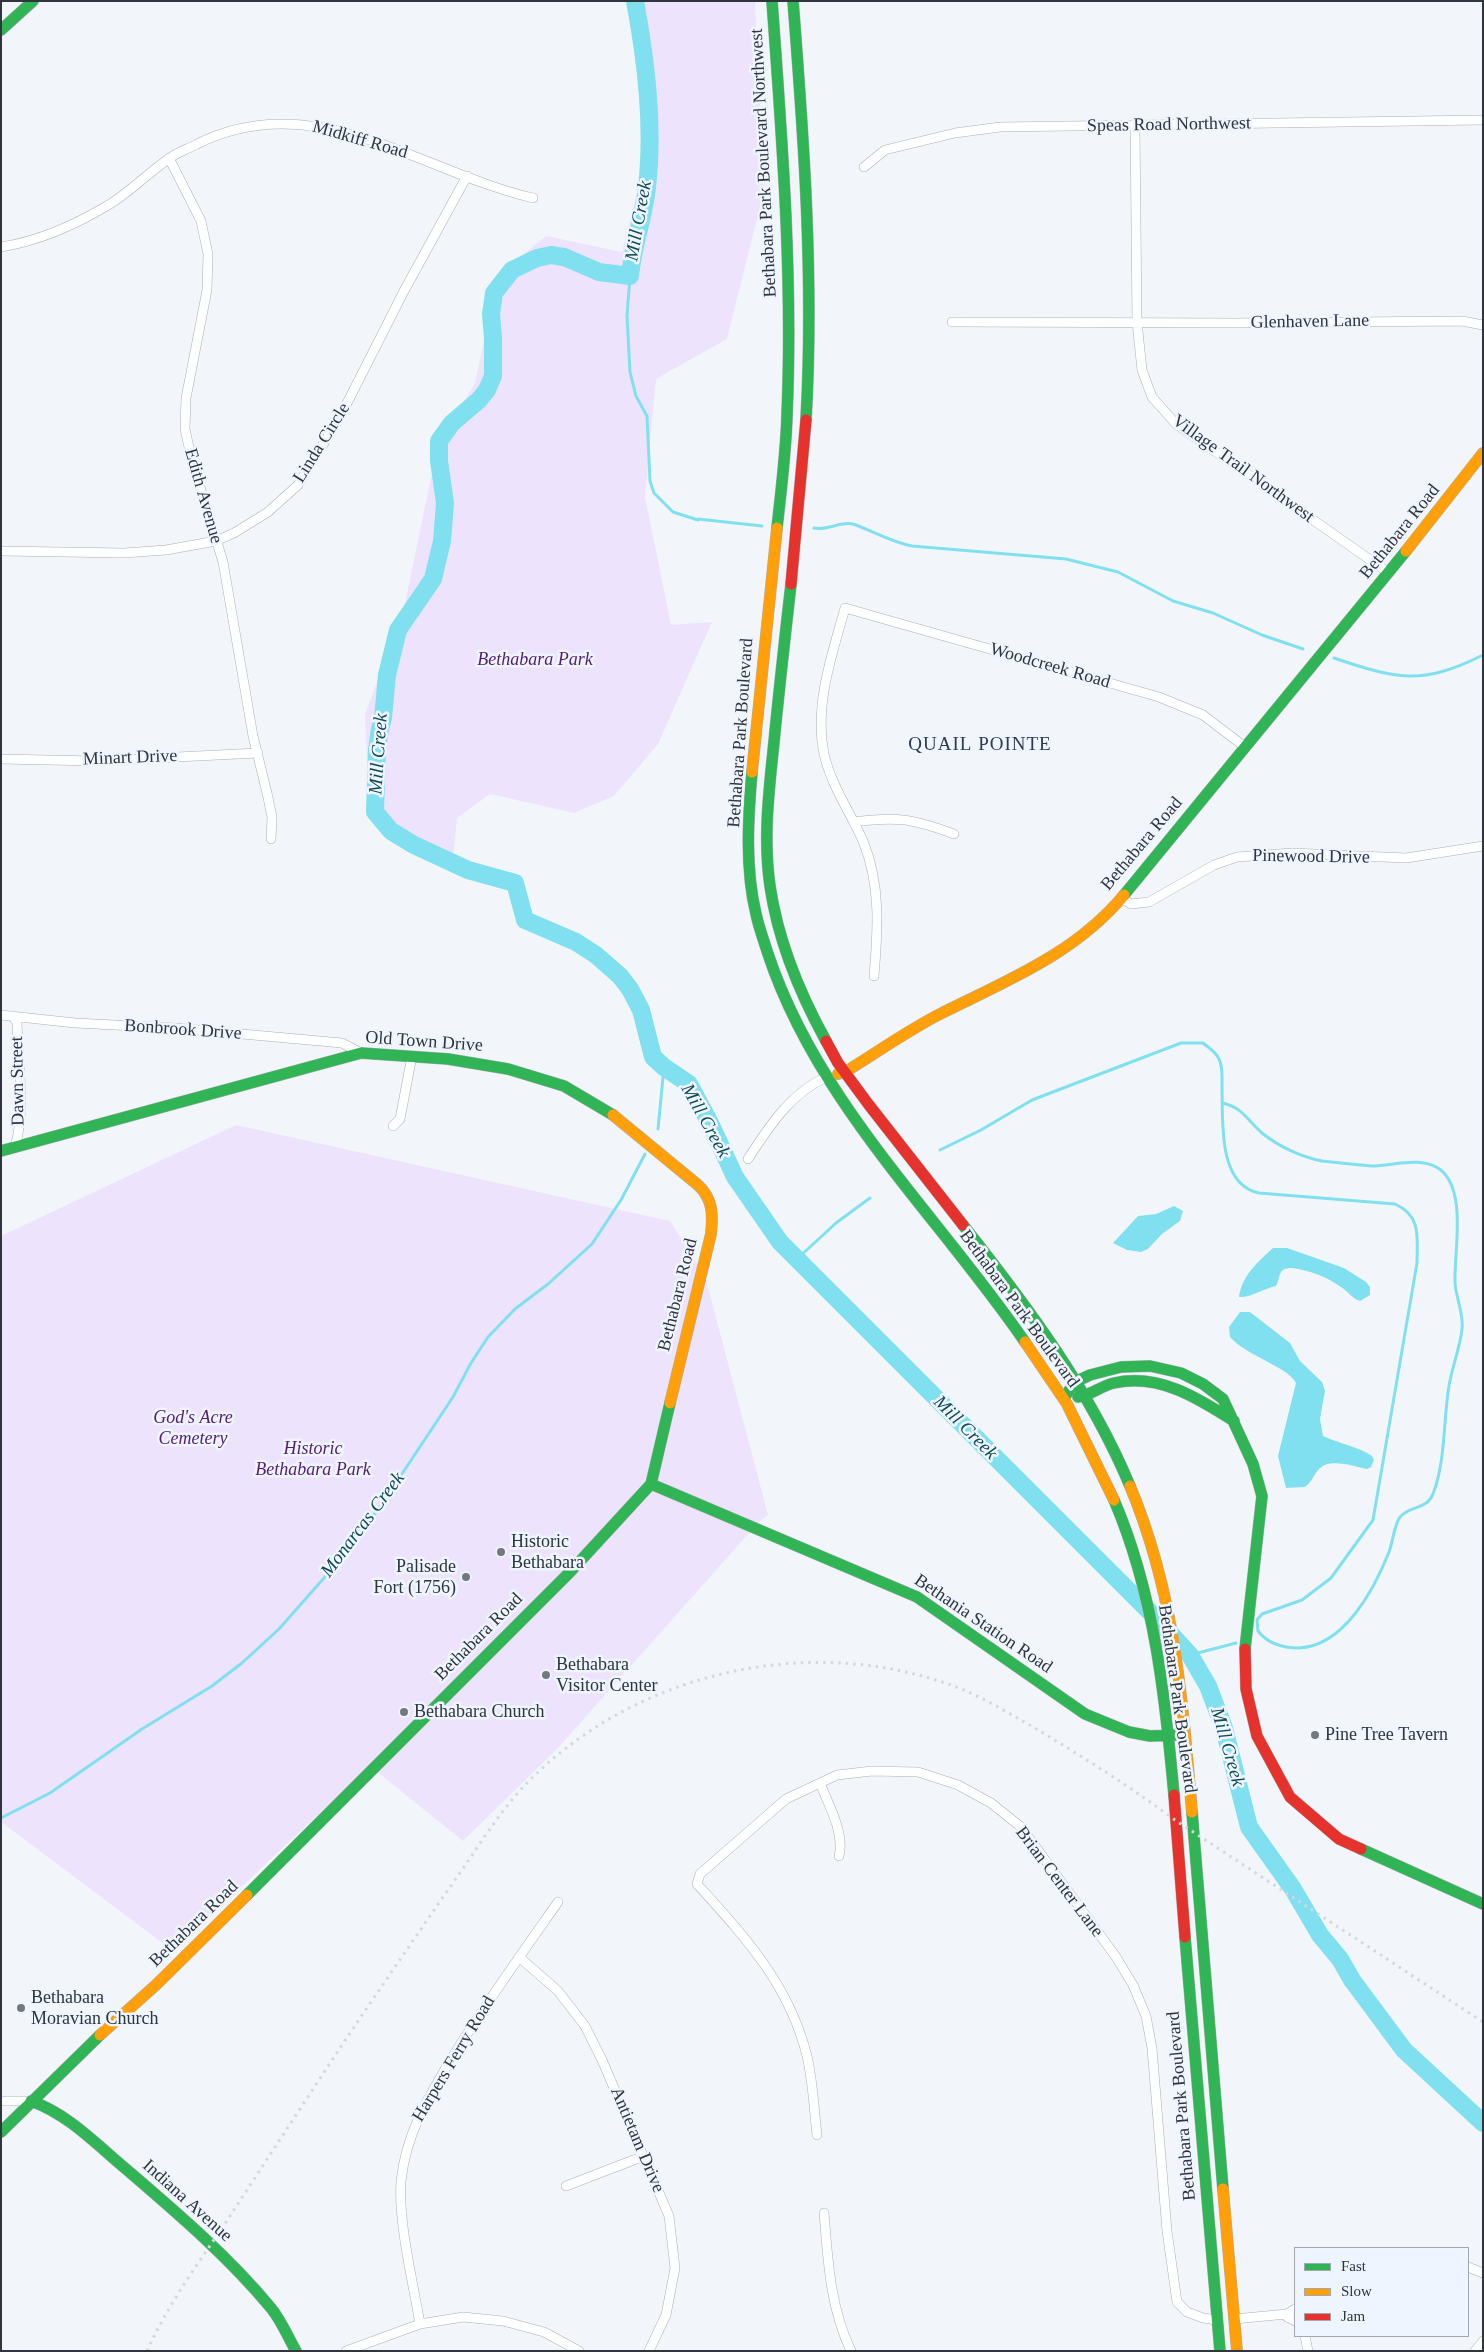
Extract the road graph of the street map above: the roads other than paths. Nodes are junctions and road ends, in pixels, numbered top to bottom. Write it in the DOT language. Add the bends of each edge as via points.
graph roads {
  1 [pos="33,1"];
  2 [pos="772,1"];
  3 [pos="793,1"];
  4 [pos="1,30"];
  5 [pos="1483,120"];
  6 [pos="1135,126"];
  7 [pos="169,158"];
  8 [pos="864,167"];
  9 [pos="467,176"];
  10 [pos="533,198"];
  11 [pos="1,247"];
  12 [pos="952,322"];
  13 [pos="1137,322"];
  14 [pos="1483,325"];
  15 [pos="1483,453"];
  16 [pos="776,533"];
  17 [pos="216,540"];
  18 [pos="1,551"];
  19 [pos="1389,573"];
  20 [pos="1245,747"];
  21 [pos="258,753"];
  22 [pos="1,759"];
  23 [pos="854,822"];
  24 [pos="954,834"];
  25 [pos="271,839"];
  26 [pos="1483,846"];
  27 [pos="1120,898"];
  28 [pos="874,976"];
  29 [pos="1,1015"];
  30 [pos="12,1016"];
  31 [pos="361,1053"];
  32 [pos="412,1056"];
  33 [pos="845,1072"];
  34 [pos="827,1077"];
  35 [pos="393,1126"];
  36 [pos="15,1147"];
  37 [pos="1,1151"];
  38 [pos="748,1159"];
  39 [pos="714,1212"];
  40 [pos="1075,1382"];
  41 [pos="1085,1396"];
  42 [pos="1064,1398"];
  43 [pos="1235,1422"];
  44 [pos="651,1484"];
  45 [pos="1185,1735"];
  46 [pos="1168,1736"];
  47 [pos="820,1783"];
  48 [pos="840,1856"];
  49 [pos="558,1902"];
  50 [pos="1483,1904"];
  51 [pos="519,1958"];
  52 [pos="1,2101"];
  53 [pos="31,2101"];
  54 [pos="1,2132"];
  55 [pos="817,2135"];
  56 [pos="644,2156"];
  57 [pos="566,2186"];
  58 [pos="824,2213"];
  59 [pos="1469,2267"];
  60 [pos="1483,2273"];
  61 [pos="1291,2311"];
  62 [pos="1234,2319"];
  63 [pos="1217,2320"];
  64 [pos="1294,2320"];
  65 [pos="420,2324"];
  66 [pos="1305,2337"];
  67 [pos="1483,2341"];
  68 [pos="565,2347"];
  69 [pos="296,2351"];
  70 [pos="346,2351"];
  71 [pos="579,2351"];
  72 [pos="649,2351"];
  73 [pos="851,2351"];
  74 [pos="1220,2351"];
  75 [pos="1237,2351"];
  76 [pos="1308,2351"];
  77 [pos="1475,2351"];
  1 -- 4 [label="street"];
  2 -- 16 [label="street, Bethabara Park Boulevard Northwest" via="786,184 790,301 787,426"];
  3 -- 33 [label="street, Bethabara Park Boulevard" via="808,182 810,300 806,428 769,791 768,873 774,910 791,968 818,1030"];
  5 -- 6 [label="street, Speas Road Northwest"];
  6 -- 8 [label="street, Speas Road Northwest" via="1000,127 955,133 885,150"];
  6 -- 13 [label="street, Village Trail Northwest"];
  7 -- 9 [label="street, Midkiff Road" via="213,136 244,128 310,124 392,146"];
  7 -- 11 [label="street, Midkiff Road" via="110,204 63,229"];
  7 -- 17 [label="street, Edith Avenue" via="201,221 208,254 207,290 186,398 185,429"];
  9 -- 10 [label="street, Midkiff Road"];
  9 -- 17 [label="street, Linda Circle" via="350,399 298,485 268,512"];
  12 -- 13 [label="street, Glenhaven Lane"];
  13 -- 14 [label="street, Glenhaven Lane" via="1462,321"];
  13 -- 19 [label="street, Village Trail Northwest" via="1142,370 1152,397 1176,424"];
  15 -- 19 [label="street, Bethabara Road"];
  16 -- 34 [label="street, Bethabara Park Boulevard" via="750,790 750,874 756,914 775,973 802,1038"];
  17 -- 18 [label="street, Linda Circle" via="166,550 124,553"];
  17 -- 21 [label="street, Edith Avenue" via="233,612"];
  19 -- 20 [label="street, Bethabara Road"];
  20 -- 23 [label="street, Woodcreek Road" via="1203,715 1159,697 844,608 825,682 822,730 828,767"];
  20 -- 27 [label="street, Bethabara Road"];
  21 -- 22 [label="street, Minart Drive" via="96,761"];
  21 -- 25 [label="street, Edith Avenue" via="272,817"];
  23 -- 24 [label="street" via="886,817 918,821"];
  23 -- 28 [label="street" via="871,866 877,902"];
  26 -- 27 [label="street, Pinewood Drive" via="1406,858 1292,853 1237,857 1214,865 1149,902 1130,904"];
  27 -- 33 [label="street, Bethabara Road" via="1088,932 1058,953 1008,982 938,1015"];
  29 -- 30 [label="street, Bonbrook Drive"];
  30 -- 31 [label="street, Bonbrook Drive" via="320,1040 342,1044"];
  30 -- 36 [label="street, Dawn Street" via="16,1022 20,1084 19,1133"];
  31 -- 32 [label="street, Old Town Drive"];
  31 -- 36 [label="street, Old Town Drive"];
  32 -- 35 [label="street" via="400,1119"];
  32 -- 39 [label="street, Old Town Drive" via="479,1062 525,1074 588,1099 619,1119 700,1186"];
  33 -- 34 [label="street, Bethabara Road"];
  33 -- 40 [label="street, Bethabara Park Boulevard" via="1040,1327"];
  34 -- 38 [label="street, Bethabara Road" via="812,1083 772,1122"];
  34 -- 42 [label="street, Bethabara Park Boulevard" via="896,1175 1024,1339"];
  36 -- 37 [label="street, Old Town Drive"];
  39 -- 44 [label="street, Bethabara Road"];
  40 -- 41 [label="street, Bethabara Park Boulevard"];
  40 -- 42 [label="street"];
  40 -- 43 [label="street" via="1102,1370 1121,1367 1150,1366 1181,1373 1222,1399"];
  41 -- 42 [label="street"];
  41 -- 43 [label="street" via="1114,1383 1145,1381 1177,1387"];
  41 -- 45 [label="street, Bethabara Park Boulevard" via="1144,1523 1170,1616"];
  42 -- 46 [label="street, Bethabara Park Boulevard" via="1103,1474 1125,1528 1151,1619"];
  43 -- 50 [label="street" via="1253,1464 1262,1496 1245,1641 1246,1689 1257,1736 1290,1797 1339,1839"];
  44 -- 46 [label="street, Bethania Station Road" via="918,1597 1085,1714 1129,1732"];
  44 -- 53 [label="street, Bethabara Road" via="565,1577 258,1885"];
  45 -- 46 [label="street, Bethania Station Road"];
  45 -- 62 [label="street, Bethabara Park Boulevard"];
  46 -- 63 [label="street, Bethabara Park Boulevard"];
  47 -- 48 [label="street" via="840,1838"];
  47 -- 55 [label="street, Brian Center Lane" via="786,1799 700,1874 697,1884 763,1960 786,2000 807,2057"];
  47 -- 63 [label="street, Brian Center Lane" via="837,1775 872,1771 918,1772 958,1785 990,1803 1026,1835 1116,1957 1146,2016 1152,2048 1177,2302 1187,2312"];
  49 -- 51 [label="street, Harpers Ferry Road"];
  51 -- 56 [label="street, Antietam Drive" via="558,1991 585,2026"];
  51 -- 65 [label="street, Harpers Ferry Road" via="422,2107 408,2143 401,2198"];
  52 -- 53 [label="street"];
  53 -- 54 [label="street, Bethabara Road"];
  53 -- 69 [label="street, Indiana Avenue" via="48,2107 73,2124 214,2248 273,2310"];
  56 -- 57 [label="street"];
  56 -- 72 [label="street, Antietam Drive" via="669,2216 675,2268 666,2315"];
  58 -- 73 [label="street" via="832,2295"];
  59 -- 60 [label="street"];
  61 -- 62 [label="street"];
  61 -- 64 [label="street" via="1287,2317"];
  62 -- 63 [label="street"];
  62 -- 75 [label="street, Bethabara Park Boulevard"];
  63 -- 74 [label="street, Bethabara Park Boulevard"];
  65 -- 68 [label="street" via="463,2317 503,2321 544,2332"];
  65 -- 70 [label="street"];
  66 -- 76 [label="street"];
  67 -- 77 [label="street"];
  68 -- 71 [label="street"];
}
